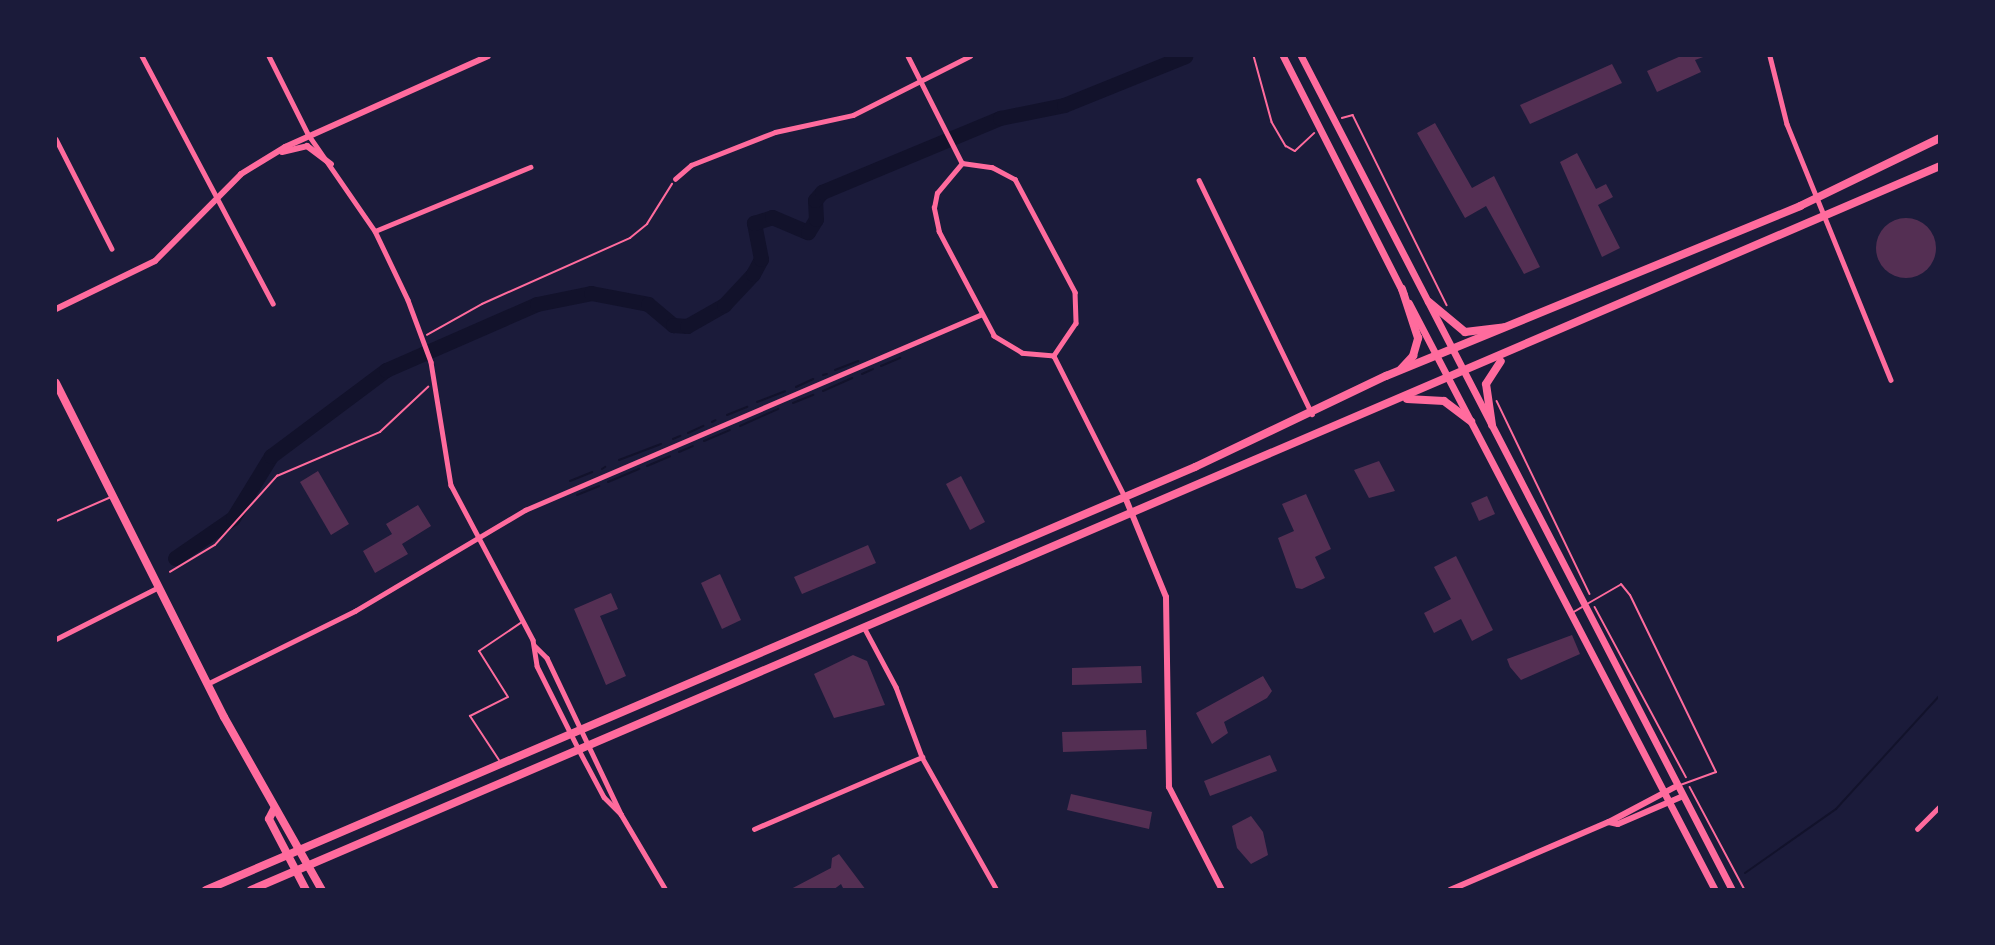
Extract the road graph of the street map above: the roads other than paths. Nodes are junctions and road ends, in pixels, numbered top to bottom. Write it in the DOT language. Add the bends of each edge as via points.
graph roads {
  1 [pos="142,56"];
  2 [pos="269,56"];
  3 [pos="488,56"];
  4 [pos="908,56"];
  5 [pos="970,56"];
  6 [pos="1283,56"];
  7 [pos="1301,56"];
  8 [pos="1770,56"];
  9 [pos="919,77"];
  10 [pos="308,134"];
  11 [pos="1940,138"];
  12 [pos="56,139"];
  13 [pos="262,160"];
  14 [pos="962,163"];
  15 [pos="331,164"];
  16 [pos="1940,166"];
  17 [pos="530,167"];
  18 [pos="675,179"];
  19 [pos="1199,180"];
  20 [pos="216,198"];
  21 [pos="1818,198"];
  22 [pos="1824,216"];
  23 [pos="375,231"];
  24 [pos="112,249"];
  25 [pos="1402,289"];
  26 [pos="1429,302"];
  27 [pos="273,303"];
  28 [pos="56,309"];
  29 [pos="981,315"];
  30 [pos="1516,325"];
  31 [pos="1454,352"];
  32 [pos="1510,353"];
  33 [pos="1054,356"];
  34 [pos="1438,359"];
  35 [pos="1464,374"];
  36 [pos="1386,376"];
  37 [pos="1449,380"];
  38 [pos="1891,380"];
  39 [pos="56,383"];
  40 [pos="1402,399"];
  41 [pos="1312,414"];
  42 [pos="1471,421"];
  43 [pos="1492,425"];
  44 [pos="113,495"];
  45 [pos="1125,497"];
  46 [pos="1133,515"];
  47 [pos="56,521"];
  48 [pos="477,538"];
  49 [pos="157,588"];
  50 [pos="1583,606"];
  51 [pos="1570,615"];
  52 [pos="522,622"];
  53 [pos="865,629"];
  54 [pos="56,639"];
  55 [pos="535,646"];
  56 [pos="207,684"];
  57 [pos="582,728"];
  58 [pos="570,733"];
  59 [pos="591,746"];
  60 [pos="579,750"];
  61 [pos="922,757"];
  62 [pos="499,760"];
  63 [pos="1677,786"];
  64 [pos="1663,792"];
  65 [pos="1683,796"];
  66 [pos="1669,802"];
  67 [pos="1940,806"];
  68 [pos="274,809"];
  69 [pos="621,814"];
  70 [pos="1609,822"];
  71 [pos="754,829"];
  72 [pos="1917,829"];
  73 [pos="301,850"];
  74 [pos="288,856"];
  75 [pos="308,864"];
  76 [pos="295,869"];
  77 [pos="206,890"];
  78 [pos="251,890"];
  79 [pos="306,890"];
  80 [pos="322,890"];
  81 [pos="666,890"];
  82 [pos="997,890"];
  83 [pos="1222,890"];
  84 [pos="1450,890"];
  85 [pos="1714,890"];
  86 [pos="1732,890"];
  1 -- 20 [label="street"];
  2 -- 10 [label="street"];
  3 -- 10 [label="street"];
  4 -- 9 [label="street"];
  5 -- 9 [label="street"];
  6 -- 25 [label="main road"];
  7 -- 26 [label="main road"];
  8 -- 21 [label="street" via="1779,99"];
  9 -- 14 [label="street"];
  9 -- 18 [label="street" via="853,115 775,132 691,165"];
  10 -- 13 [label="street"];
  10 -- 15 [label="street"];
  11 -- 21 [label="main road"];
  12 -- 24 [label="street"];
  13 -- 15 [label="street" via="303,146"];
  13 -- 20 [label="street"];
  14 -- 29 [label="street" via="937,193 935,221"];
  14 -- 33 [label="street" via="992,167 1015,179 1075,292 1076,323"];
  15 -- 23 [label="street"];
  16 -- 22 [label="main road"];
  17 -- 23 [label="street"];
  19 -- 41 [label="street"];
  20 -- 27 [label="street"];
  20 -- 28 [label="street" via="155,261"];
  21 -- 22 [label="street"];
  21 -- 30 [label="main road"];
  22 -- 32 [label="main road"];
  22 -- 38 [label="street"];
  23 -- 48 [label="street" via="424,336 451,485"];
  25 -- 34 [label="main road"];
  25 -- 36 [label="main road" via="1418,338 1408,365"];
  26 -- 30 [label="main road" via="1465,332"];
  26 -- 31 [label="main road"];
  29 -- 33 [label="street" via="1008,348"];
  29 -- 48 [label="street" via="525,510"];
  30 -- 31 [label="main road"];
  31 -- 34 [label="main road"];
  31 -- 35 [label="main road"];
  32 -- 35 [label="main road"];
  32 -- 43 [label="main road" via="1490,369 1486,384"];
  33 -- 45 [label="street"];
  34 -- 36 [label="main road"];
  34 -- 37 [label="main road"];
  35 -- 37 [label="main road"];
  35 -- 43 [label="main road"];
  36 -- 41 [label="main road"];
  37 -- 40 [label="main road"];
  37 -- 42 [label="main road"];
  39 -- 44 [label="main road"];
  40 -- 42 [label="main road" via="1444,401"];
  40 -- 46 [label="main road"];
  41 -- 45 [label="main road"];
  42 -- 51 [label="main road"];
  43 -- 50 [label="main road"];
  44 -- 47 [label="lane"];
  44 -- 49 [label="main road"];
  45 -- 46 [label="street"];
  45 -- 57 [label="main road"];
  46 -- 53 [label="main road"];
  46 -- 83 [label="street" via="1166,597 1169,787"];
  48 -- 52 [label="street"];
  48 -- 56 [label="street" via="355,611"];
  49 -- 54 [label="street"];
  49 -- 56 [label="main road"];
  50 -- 51 [label="lane"];
  50 -- 63 [label="main road"];
  50 -- 63 [label="lane" via="1621,584 1630,595 1716,772"];
  51 -- 64 [label="main road"];
  52 -- 55 [label="street"];
  52 -- 62 [label="lane" via="479,651 508,697 470,716"];
  53 -- 59 [label="main road"];
  53 -- 61 [label="street" via="896,687"];
  55 -- 57 [label="street" via="547,658"];
  55 -- 58 [label="street" via="537,666"];
  56 -- 68 [label="main road"];
  57 -- 58 [label="main road"];
  57 -- 59 [label="street"];
  58 -- 60 [label="street"];
  58 -- 62 [label="main road"];
  59 -- 60 [label="main road"];
  59 -- 69 [label="street"];
  60 -- 69 [label="street" via="604,797"];
  60 -- 75 [label="main road"];
  61 -- 71 [label="street"];
  61 -- 82 [label="street"];
  62 -- 73 [label="main road"];
  63 -- 64 [label="street"];
  63 -- 65 [label="main road"];
  64 -- 66 [label="main road"];
  64 -- 70 [label="street"];
  65 -- 66 [label="street"];
  65 -- 86 [label="main road"];
  66 -- 70 [label="street" via="1618,824"];
  66 -- 85 [label="main road"];
  67 -- 72 [label="street"];
  68 -- 73 [label="main road" via="282,813"];
  68 -- 74 [label="main road" via="269,819"];
  69 -- 81 [label="street"];
  70 -- 84 [label="street"];
  73 -- 74 [label="main road"];
  73 -- 75 [label="main road"];
  74 -- 76 [label="main road"];
  74 -- 77 [label="main road"];
  75 -- 76 [label="main road"];
  75 -- 80 [label="main road"];
  76 -- 78 [label="main road"];
  76 -- 79 [label="main road"];
}
